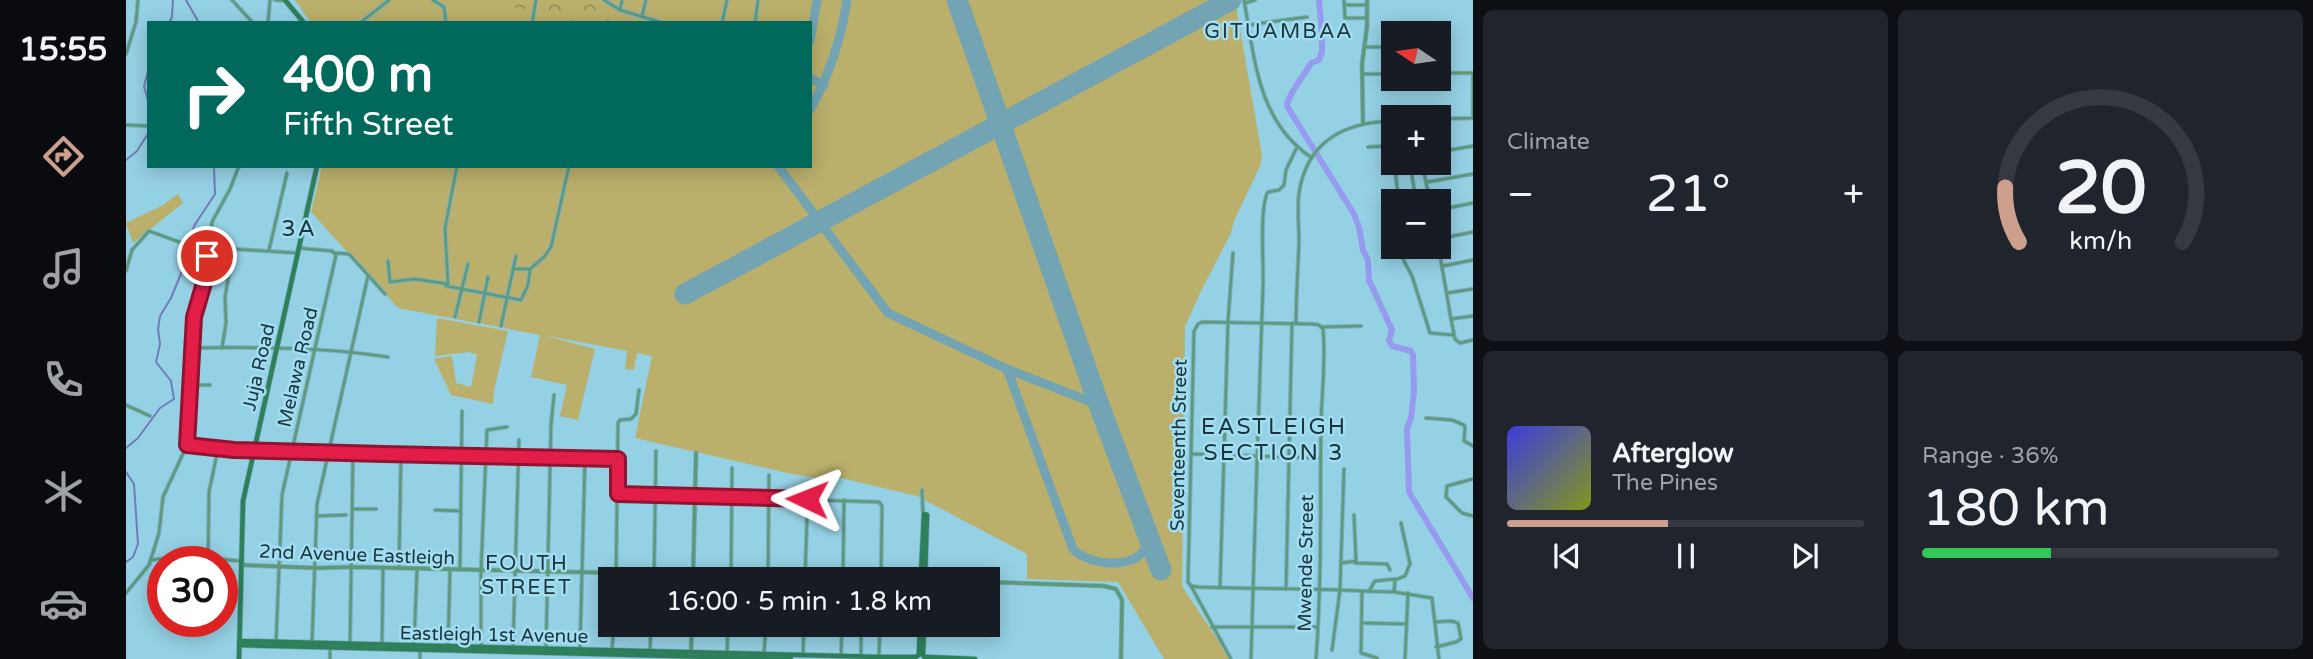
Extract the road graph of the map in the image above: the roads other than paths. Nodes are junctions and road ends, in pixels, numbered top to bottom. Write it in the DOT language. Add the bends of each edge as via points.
graph roads {
  1 [pos="138,0"];
  2 [pos="232,0"];
  3 [pos="272,0"];
  4 [pos="380,0"];
  5 [pos="389,0"];
  6 [pos="433,0"];
  7 [pos="536,0"];
  8 [pos="604,0"];
  9 [pos="622,0"];
  10 [pos="646,0"];
  11 [pos="727,0"];
  12 [pos="758,0"];
  13 [pos="1255,0"];
  14 [pos="285,1"];
  15 [pos="1244,1"];
  16 [pos="1344,2"];
  17 [pos="1367,2"];
  18 [pos="383,5"];
  19 [pos="620,10"];
  20 [pos="642,16"];
  21 [pos="1307,17"];
  22 [pos="1367,18"];
  23 [pos="251,21"];
  24 [pos="268,21"];
  25 [pos="302,21"];
  26 [pos="363,21"];
  27 [pos="446,21"];
  28 [pos="532,21"];
  29 [pos="657,21"];
  30 [pos="722,21"];
  31 [pos="755,21"];
  32 [pos="1249,25"];
  33 [pos="126,34"];
  34 [pos="133,34"];
  35 [pos="1363,47"];
  36 [pos="1381,47"];
  37 [pos="126,54"];
  38 [pos="1451,73"];
  39 [pos="1473,73"];
  40 [pos="1362,74"];
  41 [pos="1381,74"];
  42 [pos="1473,118"];
  43 [pos="1451,119"];
  44 [pos="1381,122"];
  45 [pos="1363,123"];
  46 [pos="126,125"];
  47 [pos="147,126"];
  48 [pos="1381,146"];
  49 [pos="1473,146"];
  50 [pos="1297,147"];
  51 [pos="1368,147"];
  52 [pos="1451,150"];
  53 [pos="1313,157"];
  54 [pos="238,168"];
  55 [pos="317,168"];
  56 [pos="457,168"];
  57 [pos="569,168"];
  58 [pos="287,173"];
  59 [pos="1473,174"];
  60 [pos="1425,175"];
  61 [pos="1427,182"];
  62 [pos="1428,189"];
  63 [pos="1473,203"];
  64 [pos="1451,207"];
  65 [pos="1473,232"];
  66 [pos="1451,236"];
  67 [pos="209,244"];
  68 [pos="127,248"];
  69 [pos="233,249"];
  70 [pos="132,250"];
  71 [pos="269,250"];
  72 [pos="298,250"];
  73 [pos="335,253"];
  74 [pos="1233,253"];
  75 [pos="516,256"];
  76 [pos="1404,259"];
  77 [pos="1442,259"];
  78 [pos="1473,260"];
  79 [pos="388,261"];
  80 [pos="468,264"];
  81 [pos="1443,265"];
  82 [pos="513,269"];
  83 [pos="530,269"];
  84 [pos="126,271"];
  85 [pos="368,276"];
  86 [pos="488,277"];
  87 [pos="439,284"];
  88 [pos="1473,289"];
  89 [pos="463,290"];
  90 [pos="1447,293"];
  91 [pos="385,294"];
  92 [pos="484,294"];
  93 [pos="507,298"];
  94 [pos="1473,316"];
  95 [pos="455,317"];
  96 [pos="1451,319"];
  97 [pos="1228,321"];
  98 [pos="479,322"];
  99 [pos="1260,322"];
  100 [pos="1294,323"];
  101 [pos="501,326"];
  102 [pos="1361,326"];
  103 [pos="1322,327"];
  104 [pos="1453,335"];
  105 [pos="1473,340"];
  106 [pos="192,348"];
  107 [pos="222,348"];
  108 [pos="276,348"];
  109 [pos="313,350"];
  110 [pos="351,353"];
  111 [pos="388,357"];
  112 [pos="190,385"];
  113 [pos="211,385"];
  114 [pos="639,390"];
  115 [pos="554,395"];
  116 [pos="126,405"];
  117 [pos="462,411"];
  118 [pos="150,416"];
  119 [pos="1426,418"];
  120 [pos="508,427"];
  121 [pos="519,440"];
  122 [pos="187,445"];
  123 [pos="1473,446"];
  124 [pos="218,449"];
  125 [pos="254,450"];
  126 [pos="292,451"];
  127 [pos="656,451"];
  128 [pos="329,452"];
  129 [pos="353,452"];
  130 [pos="696,453"];
  131 [pos="401,454"];
  132 [pos="1193,454"];
  133 [pos="462,455"];
  134 [pos="1224,455"];
  135 [pos="485,456"];
  136 [pos="1256,456"];
  137 [pos="519,457"];
  138 [pos="552,457"];
  139 [pos="1289,457"];
  140 [pos="585,458"];
  141 [pos="1321,458"];
  142 [pos="618,459"];
  143 [pos="732,468"];
  144 [pos="1344,469"];
  145 [pos="769,475"];
  146 [pos="1473,479"];
  147 [pos="808,486"];
  148 [pos="922,490"];
  149 [pos="618,494"];
  150 [pos="655,495"];
  151 [pos="696,495"];
  152 [pos="731,497"];
  153 [pos="769,498"];
  154 [pos="807,499"];
  155 [pos="844,500"];
  156 [pos="353,509"];
  157 [pos="376,509"];
  158 [pos="435,510"];
  159 [pos="461,511"];
  160 [pos="923,514"];
  161 [pos="346,515"];
  162 [pos="317,516"];
  163 [pos="1354,516"];
  164 [pos="1473,516"];
  165 [pos="1401,523"];
  166 [pos="155,546"];
  167 [pos="208,546"];
  168 [pos="1355,562"];
  169 [pos="238,563"];
  170 [pos="241,563"];
  171 [pos="1341,563"];
  172 [pos="147,567"];
  173 [pos="279,567"];
  174 [pos="351,567"];
  175 [pos="616,567"];
  176 [pos="654,567"];
  177 [pos="693,567"];
  178 [pos="731,567"];
  179 [pos="769,567"];
  180 [pos="806,567"];
  181 [pos="843,567"];
  182 [pos="881,567"];
  183 [pos="924,567"];
  184 [pos="316,568"];
  185 [pos="383,568"];
  186 [pos="400,569"];
  187 [pos="416,569"];
  188 [pos="450,570"];
  189 [pos="1391,570"];
  190 [pos="460,571"];
  191 [pos="481,571"];
  192 [pos="516,572"];
  193 [pos="549,573"];
  194 [pos="583,573"];
  195 [pos="598,575"];
  196 [pos="1396,579"];
  197 [pos="1000,582"];
  198 [pos="1191,586"];
  199 [pos="1220,588"];
  200 [pos="1253,588"];
  201 [pos="1286,589"];
  202 [pos="1318,590"];
  203 [pos="1339,590"];
  204 [pos="1362,591"];
  205 [pos="1369,591"];
  206 [pos="1394,592"];
  207 [pos="126,593"];
  208 [pos="1408,593"];
  209 [pos="1435,622"];
  210 [pos="1362,623"];
  211 [pos="1407,624"];
  212 [pos="1252,626"];
  213 [pos="240,627"];
  214 [pos="1212,627"];
  215 [pos="1317,627"];
  216 [pos="613,637"];
  217 [pos="651,637"];
  218 [pos="692,637"];
  219 [pos="728,637"];
  220 [pos="765,637"];
  221 [pos="804,637"];
  222 [pos="842,637"];
  223 [pos="861,637"];
  224 [pos="880,637"];
  225 [pos="922,637"];
  226 [pos="240,643"];
  227 [pos="312,643"];
  228 [pos="250,644"];
  229 [pos="276,645"];
  230 [pos="350,645"];
  231 [pos="382,645"];
  232 [pos="414,645"];
  233 [pos="330,646"];
  234 [pos="448,646"];
  235 [pos="481,646"];
  236 [pos="1436,647"];
  237 [pos="546,648"];
  238 [pos="420,649"];
  239 [pos="511,649"];
  240 [pos="580,649"];
  241 [pos="1332,650"];
  242 [pos="612,651"];
  243 [pos="650,652"];
  244 [pos="727,654"];
  245 [pos="764,654"];
  246 [pos="803,654"];
  247 [pos="691,656"];
  248 [pos="841,656"];
  249 [pos="861,656"];
  250 [pos="239,657"];
  251 [pos="597,657"];
  252 [pos="879,657"];
  253 [pos="921,657"];
  254 [pos="1377,658"];
  255 [pos="330,659"];
  256 [pos="420,659"];
  257 [pos="509,659"];
  258 [pos="742,659"];
  259 [pos="790,659"];
  260 [pos="975,659"];
  261 [pos="1121,659"];
  262 [pos="1231,659"];
  263 [pos="1251,659"];
  264 [pos="1316,659"];
  265 [pos="1405,659"];
  266 [pos="1439,659"];
  1 -- 34 [label="street"];
  2 -- 23 [label="street"];
  3 -- 14 [label="street"];
  3 -- 24 [label="street"];
  4 -- 18 [label="street"];
  5 -- 18 [label="street"];
  6 -- 27 [label="street" via="444,7"];
  7 -- 28 [label="street"];
  8 -- 19 [label="street"];
  9 -- 19 [label="street"];
  10 -- 20 [label="street"];
  11 -- 30 [label="street"];
  12 -- 31 [label="street"];
  13 -- 15 [label="street"];
  14 -- 25 [label="main road"];
  15 -- 32 [label="street"];
  16 -- 17 [label="street"];
  16 -- 22 [label="street" via="1344,18"];
  17 -- 22 [label="street"];
  18 -- 26 [label="street"];
  19 -- 20 [label="street"];
  20 -- 29 [label="street"];
  21 -- 32 [label="street"];
  22 -- 35 [label="street"];
  32 -- 50 [label="street" via="1263,98"];
  33 -- 34 [label="street"];
  34 -- 37 [label="street"];
  35 -- 36 [label="street"];
  35 -- 40 [label="street"];
  38 -- 39 [label="street"];
  39 -- 42 [label="street"];
  40 -- 41 [label="street"];
  40 -- 45 [label="street"];
  42 -- 43 [label="street"];
  44 -- 45 [label="street"];
  45 -- 53 [label="street" via="1323,142"];
  46 -- 47 [label="street"];
  48 -- 51 [label="street"];
  49 -- 52 [label="street"];
  50 -- 53 [label="street"];
  50 -- 99 [label="street" via="1284,185 1268,192 1262,207"];
  53 -- 100 [label="street" via="1299,195"];
  54 -- 67 [label="street" via="214,217"];
  55 -- 72 [label="main road, Juja Road"];
  56 -- 87 [label="street" via="445,228 448,284"];
  57 -- 83 [label="street" via="551,247"];
  58 -- 71 [label="street"];
  59 -- 61 [label="street"];
  60 -- 61 [label="street"];
  61 -- 62 [label="street"];
  63 -- 64 [label="street"];
  65 -- 66 [label="street"];
  67 -- 69 [label="street"];
  67 -- 70 [label="street" via="182,243 149,231"];
  67 -- 106 [label="street"];
  68 -- 70 [label="street"];
  69 -- 71 [label="street"];
  69 -- 107 [label="street"];
  70 -- 84 [label="street"];
  71 -- 72 [label="street"];
  72 -- 73 [label="street"];
  72 -- 108 [label="main road, Juja Road"];
  73 -- 85 [label="street" via="349,254"];
  73 -- 109 [label="street, Melawa Road"];
  74 -- 97 [label="street"];
  75 -- 82 [label="street"];
  76 -- 104 [label="street" via="1430,332"];
  77 -- 81 [label="street"];
  78 -- 81 [label="street"];
  79 -- 87 [label="street" via="390,282 421,279"];
  80 -- 89 [label="street"];
  81 -- 90 [label="street"];
  82 -- 83 [label="street"];
  82 -- 93 [label="street"];
  83 -- 93 [label="street" via="522,299"];
  85 -- 91 [label="street"];
  85 -- 110 [label="street"];
  86 -- 92 [label="street"];
  87 -- 89 [label="street"];
  88 -- 90 [label="street"];
  89 -- 92 [label="street"];
  89 -- 95 [label="street"];
  90 -- 96 [label="street"];
  92 -- 93 [label="street"];
  92 -- 98 [label="street"];
  93 -- 101 [label="street"];
  94 -- 96 [label="street"];
  96 -- 104 [label="street"];
  97 -- 99 [label="street"];
  97 -- 132 [label="street, Seventeenth Street" via="1207,321 1194,331"];
  97 -- 134 [label="street"];
  99 -- 100 [label="street"];
  99 -- 136 [label="street"];
  100 -- 103 [label="street"];
  100 -- 139 [label="street"];
  102 -- 103 [label="street"];
  103 -- 141 [label="street, Mwende Street"];
  104 -- 105 [label="street" via="1460,343"];
  106 -- 107 [label="street"];
  106 -- 112 [label="street"];
  107 -- 108 [label="street"];
  108 -- 109 [label="street"];
  108 -- 125 [label="main road, Juja Road"];
  109 -- 110 [label="street"];
  109 -- 126 [label="street, Melawa Road"];
  110 -- 111 [label="street"];
  110 -- 128 [label="street"];
  112 -- 113 [label="street"];
  112 -- 122 [label="street"];
  114 -- 142 [label="street" via="636,414 620,420"];
  115 -- 138 [label="street"];
  116 -- 118 [label="street"];
  117 -- 133 [label="street"];
  119 -- 123 [label="street" via="1464,425 1464,441"];
  120 -- 135 [label="street" via="490,428"];
  121 -- 137 [label="street"];
  122 -- 124 [label="street"];
  122 -- 166 [label="street" via="163,497"];
  124 -- 125 [label="street"];
  124 -- 167 [label="street" via="209,492"];
  125 -- 126 [label="street"];
  125 -- 170 [label="main road, Juja Road" via="242,508"];
  126 -- 128 [label="street"];
  126 -- 173 [label="street, Melawa Road" via="281,505"];
  127 -- 150 [label="street"];
  128 -- 129 [label="street"];
  128 -- 162 [label="street"];
  129 -- 131 [label="street"];
  129 -- 156 [label="street"];
  130 -- 151 [label="street"];
  131 -- 133 [label="street"];
  131 -- 186 [label="street"];
  132 -- 134 [label="street"];
  132 -- 198 [label="street, Seventeenth Street"];
  133 -- 135 [label="street"];
  133 -- 159 [label="street"];
  134 -- 136 [label="street"];
  134 -- 199 [label="street"];
  135 -- 137 [label="street"];
  135 -- 191 [label="street"];
  136 -- 139 [label="street"];
  136 -- 200 [label="street"];
  137 -- 138 [label="street"];
  137 -- 192 [label="street"];
  138 -- 140 [label="street"];
  138 -- 193 [label="street"];
  139 -- 141 [label="street"];
  139 -- 201 [label="street"];
  140 -- 142 [label="street"];
  140 -- 194 [label="street"];
  141 -- 202 [label="street, Mwende Street"];
  142 -- 149 [label="street"];
  143 -- 152 [label="street"];
  144 -- 171 [label="street"];
  145 -- 153 [label="street"];
  146 -- 164 [label="street" via="1447,486 1446,497 1462,513"];
  147 -- 154 [label="street"];
  148 -- 160 [label="street"];
  149 -- 150 [label="street"];
  149 -- 175 [label="street"];
  150 -- 151 [label="street"];
  150 -- 176 [label="street"];
  151 -- 152 [label="street"];
  151 -- 177 [label="street"];
  152 -- 153 [label="street"];
  152 -- 178 [label="street"];
  153 -- 154 [label="street"];
  153 -- 179 [label="street"];
  154 -- 155 [label="street"];
  154 -- 180 [label="street"];
  155 -- 181 [label="street"];
  155 -- 182 [label="street" via="880,502"];
  156 -- 157 [label="street"];
  156 -- 174 [label="street"];
  158 -- 159 [label="street"];
  159 -- 190 [label="street"];
  160 -- 183 [label="main road" via="927,515"];
  161 -- 162 [label="street"];
  162 -- 184 [label="street"];
  163 -- 168 [label="street"];
  165 -- 196 [label="street" via="1410,564 1405,576"];
  168 -- 171 [label="street"];
  168 -- 189 [label="street" via="1387,564"];
  169 -- 170 [label="street"];
  170 -- 173 [label="street, 2nd Avenue Eastleigh"];
  170 -- 213 [label="main road, Juja Road"];
  171 -- 203 [label="street"];
  172 -- 207 [label="street"];
  173 -- 184 [label="street, 2nd Avenue Eastleigh"];
  173 -- 229 [label="street, Melawa Road"];
  174 -- 184 [label="street, 2nd Avenue Eastleigh"];
  174 -- 185 [label="street, 2nd Avenue Eastleigh"];
  174 -- 230 [label="street"];
  184 -- 227 [label="street"];
  185 -- 186 [label="street, 2nd Avenue Eastleigh"];
  185 -- 231 [label="street"];
  186 -- 187 [label="street, 2nd Avenue Eastleigh"];
  187 -- 188 [label="street, 2nd Avenue Eastleigh"];
  187 -- 232 [label="street"];
  188 -- 190 [label="street, 2nd Avenue Eastleigh"];
  188 -- 234 [label="street"];
  190 -- 191 [label="street, 2nd Avenue Eastleigh"];
  191 -- 192 [label="street, 2nd Avenue Eastleigh"];
  191 -- 235 [label="street"];
  192 -- 193 [label="street, 2nd Avenue Eastleigh"];
  192 -- 239 [label="street"];
  193 -- 194 [label="street, 2nd Avenue Eastleigh"];
  193 -- 237 [label="street"];
  194 -- 195 [label="street, 2nd Avenue Eastleigh"];
  194 -- 240 [label="street"];
  196 -- 205 [label="street" via="1378,580"];
  196 -- 206 [label="street"];
  197 -- 261 [label="street" via="1116,589 1122,597"];
  198 -- 199 [label="street"];
  198 -- 214 [label="street"];
  199 -- 200 [label="street"];
  200 -- 201 [label="street"];
  200 -- 212 [label="street"];
  201 -- 202 [label="street"];
  202 -- 203 [label="street"];
  202 -- 215 [label="street, Mwende Street"];
  203 -- 204 [label="street"];
  203 -- 241 [label="street"];
  204 -- 205 [label="street"];
  204 -- 210 [label="street"];
  205 -- 206 [label="street"];
  206 -- 208 [label="street"];
  208 -- 209 [label="street" via="1432,598"];
  208 -- 211 [label="street"];
  209 -- 236 [label="street"];
  209 -- 236 [label="street" via="1458,623 1461,634 1456,642"];
  210 -- 211 [label="street"];
  210 -- 254 [label="street" via="1362,655"];
  211 -- 265 [label="street"];
  212 -- 214 [label="street"];
  212 -- 215 [label="street"];
  212 -- 263 [label="street"];
  213 -- 226 [label="main road, Juja Road"];
  213 -- 228 [label="main road"];
  214 -- 262 [label="street"];
  215 -- 264 [label="street, Mwende Street"];
  216 -- 242 [label="street"];
  217 -- 243 [label="street"];
  218 -- 247 [label="street"];
  219 -- 244 [label="street"];
  220 -- 245 [label="street"];
  221 -- 246 [label="street"];
  222 -- 248 [label="street"];
  223 -- 249 [label="street"];
  224 -- 252 [label="street"];
  225 -- 253 [label="main road"];
  226 -- 228 [label="main road, Eastleigh 1st Avenue"];
  226 -- 250 [label="main road, Juja Road"];
  227 -- 229 [label="main road, Eastleigh 1st Avenue"];
  227 -- 233 [label="main road, Eastleigh 1st Avenue"];
  228 -- 229 [label="main road, Eastleigh 1st Avenue"];
  228 -- 250 [label="main road"];
  229 -- 233 [label="main road, Eastleigh 1st Avenue"];
  230 -- 231 [label="main road, Eastleigh 1st Avenue"];
  230 -- 233 [label="main road, Eastleigh 1st Avenue"];
  231 -- 232 [label="main road, Eastleigh 1st Avenue"];
  232 -- 234 [label="main road, Eastleigh 1st Avenue"];
  233 -- 238 [label="main road, Eastleigh 1st Avenue"];
  233 -- 255 [label="street"];
  234 -- 235 [label="main road, Eastleigh 1st Avenue"];
  235 -- 239 [label="main road, Eastleigh 1st Avenue"];
  236 -- 266 [label="street"];
  237 -- 239 [label="main road, Eastleigh 1st Avenue"];
  237 -- 240 [label="main road, Eastleigh 1st Avenue"];
  238 -- 239 [label="main road, Eastleigh 1st Avenue"];
  238 -- 256 [label="street"];
  239 -- 251 [label="main road, Eastleigh 1st Avenue"];
  239 -- 257 [label="street"];
  240 -- 242 [label="main road, Eastleigh 1st Avenue"];
  242 -- 243 [label="main road, Eastleigh 1st Avenue"];
  243 -- 247 [label="main road, Eastleigh 1st Avenue"];
  244 -- 245 [label="main road, Eastleigh 1st Avenue"];
  244 -- 247 [label="main road, Eastleigh 1st Avenue"];
  245 -- 246 [label="main road, Eastleigh 1st Avenue"];
  246 -- 248 [label="main road, Eastleigh 1st Avenue"];
  247 -- 251 [label="main road, Eastleigh 1st Avenue"];
  247 -- 258 [label="main road, Eastleigh 1st Avenue"];
  248 -- 249 [label="main road, Eastleigh 1st Avenue"];
  249 -- 252 [label="main road, Eastleigh 1st Avenue"];
  252 -- 253 [label="main road, Eastleigh 1st Avenue"];
  253 -- 260 [label="main road, Eastleigh 1st Avenue"];
  258 -- 259 [label="main road, Eastleigh 1st Avenue"];
}
